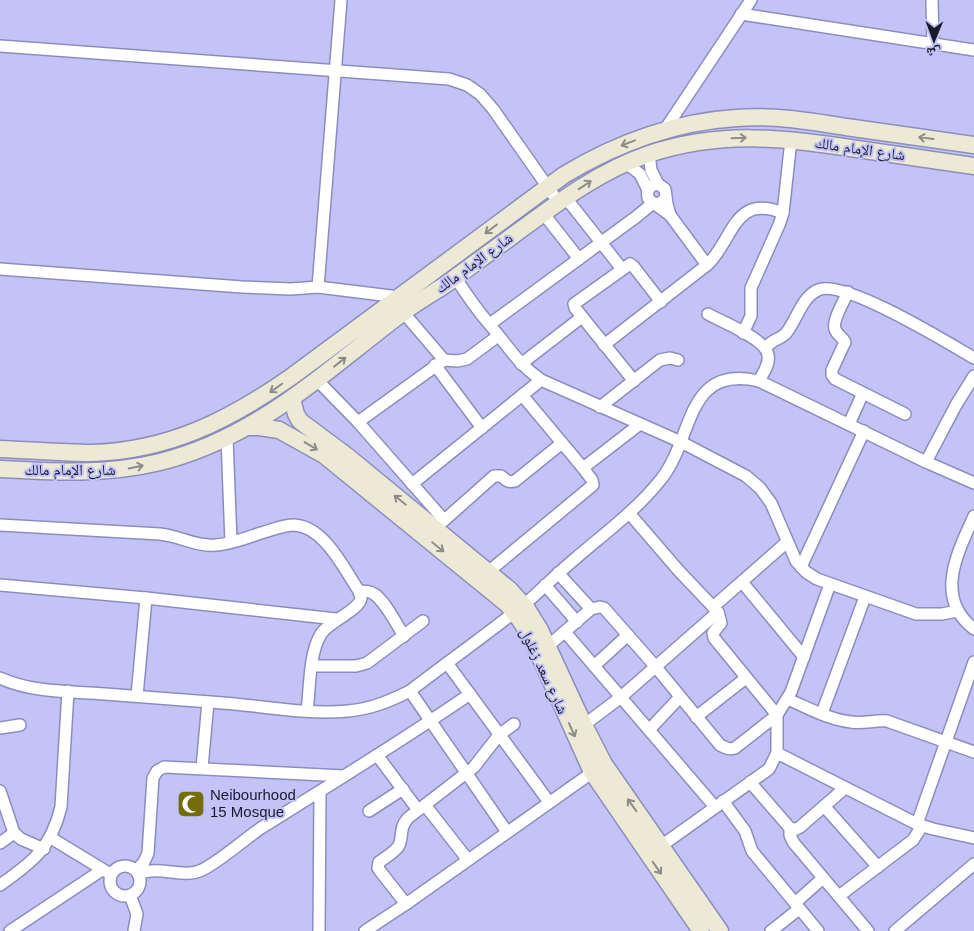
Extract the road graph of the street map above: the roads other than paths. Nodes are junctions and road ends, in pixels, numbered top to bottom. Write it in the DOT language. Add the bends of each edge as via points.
graph roads {
  1 [pos="341,0"];
  2 [pos="751,0"];
  3 [pos="932,0"];
  4 [pos="741,14"];
  5 [pos="933,44"];
  6 [pos="0,46"];
  7 [pos="974,50"];
  8 [pos="335,69"];
  9 [pos="664,131"];
  10 [pos="791,140"];
  11 [pos="974,145"];
  12 [pos="649,154"];
  13 [pos="626,163"];
  14 [pos="974,166"];
  15 [pos="548,187"];
  16 [pos="653,187"];
  17 [pos="562,200"];
  18 [pos="658,202"];
  19 [pos="783,213"];
  20 [pos="543,214"];
  21 [pos="602,243"];
  22 [pos="470,245"];
  23 [pos="481,258"];
  24 [pos="579,259"];
  25 [pos="707,265"];
  26 [pos="0,269"];
  27 [pos="622,269"];
  28 [pos="430,274"];
  29 [pos="455,277"];
  30 [pos="318,287"];
  31 [pos="441,288"];
  32 [pos="848,292"];
  33 [pos="661,302"];
  34 [pos="401,304"];
  35 [pos="708,314"];
  36 [pos="582,317"];
  37 [pos="490,324"];
  38 [pos="744,333"];
  39 [pos="498,336"];
  40 [pos="604,345"];
  41 [pos="766,348"];
  42 [pos="974,358"];
  43 [pos="678,360"];
  44 [pos="440,363"];
  45 [pos="521,364"];
  46 [pos="974,376"];
  47 [pos="317,380"];
  48 [pos="541,380"];
  49 [pos="760,380"];
  50 [pos="634,381"];
  51 [pos="864,393"];
  52 [pos="522,395"];
  53 [pos="292,399"];
  54 [pos="600,407"];
  55 [pos="905,414"];
  56 [pos="358,422"];
  57 [pos="640,424"];
  58 [pos="849,424"];
  59 [pos="249,427"];
  60 [pos="482,428"];
  61 [pos="864,431"];
  62 [pos="227,438"];
  63 [pos="681,442"];
  64 [pos="562,443"];
  65 [pos="0,448"];
  66 [pos="926,462"];
  67 [pos="583,468"];
  68 [pos="0,469"];
  69 [pos="974,483"];
  70 [pos="412,484"];
  71 [pos="629,513"];
  72 [pos="974,516"];
  73 [pos="440,524"];
  74 [pos="0,525"];
  75 [pos="231,542"];
  76 [pos="787,542"];
  77 [pos="801,567"];
  78 [pos="488,572"];
  79 [pos="558,573"];
  80 [pos="742,582"];
  81 [pos="830,584"];
  82 [pos="0,585"];
  83 [pos="545,585"];
  84 [pos="359,591"];
  85 [pos="865,597"];
  86 [pos="146,598"];
  87 [pos="518,608"];
  88 [pos="591,609"];
  89 [pos="715,609"];
  90 [pos="957,611"];
  91 [pos="336,619"];
  92 [pos="423,621"];
  93 [pos="577,622"];
  94 [pos="974,629"];
  95 [pos="565,632"];
  96 [pos="628,635"];
  97 [pos="404,636"];
  98 [pos="548,646"];
  99 [pos="804,657"];
  100 [pos="974,662"];
  101 [pos="447,663"];
  102 [pos="312,666"];
  103 [pos="594,666"];
  104 [pos="655,666"];
  105 [pos="0,678"];
  106 [pos="746,678"];
  107 [pos="68,691"];
  108 [pos="410,691"];
  109 [pos="470,694"];
  110 [pos="137,696"];
  111 [pos="621,696"];
  112 [pos="680,697"];
  113 [pos="787,699"];
  114 [pos="208,702"];
  115 [pos="307,711"];
  116 [pos="822,713"];
  117 [pos="777,715"];
  118 [pos="696,717"];
  119 [pos="430,721"];
  120 [pos="514,724"];
  121 [pos="20,725"];
  122 [pos="584,726"];
  123 [pos="0,728"];
  124 [pos="649,730"];
  125 [pos="499,734"];
  126 [pos="946,742"];
  127 [pos="974,752"];
  128 [pos="777,753"];
  129 [pos="377,755"];
  130 [pos="202,768"];
  131 [pos="598,768"];
  132 [pos="466,773"];
  133 [pos="344,776"];
  134 [pos="750,782"];
  135 [pos="845,788"];
  136 [pos="403,789"];
  137 [pos="0,791"];
  138 [pos="320,792"];
  139 [pos="549,802"];
  140 [pos="719,804"];
  141 [pos="824,806"];
  142 [pos="421,807"];
  143 [pos="369,811"];
  144 [pos="919,825"];
  145 [pos="790,828"];
  146 [pos="507,832"];
  147 [pos="14,833"];
  148 [pos="51,838"];
  149 [pos="974,838"];
  150 [pos="0,843"];
  151 [pos="661,846"];
  152 [pos="44,849"];
  153 [pos="468,860"];
  154 [pos="974,864"];
  155 [pos="878,867"];
  156 [pos="107,872"];
  157 [pos="137,872"];
  158 [pos="823,878"];
  159 [pos="0,885"];
  160 [pos="130,894"];
  161 [pos="839,896"];
  162 [pos="406,904"];
  163 [pos="797,906"];
  164 [pos="0,925"];
  165 [pos="4,931"];
  166 [pos="10,931"];
  167 [pos="134,931"];
  168 [pos="319,931"];
  169 [pos="365,931"];
  170 [pos="701,931"];
  171 [pos="720,931"];
  172 [pos="771,931"];
  173 [pos="818,931"];
  174 [pos="868,931"];
  175 [pos="895,931"];
  1 -- 8 [label="street"];
  2 -- 4 [label="street"];
  3 -- 5 [label="street"];
  4 -- 5 [label="street"];
  4 -- 9 [label="street"];
  5 -- 7 [label="street"];
  6 -- 8 [label="street"];
  8 -- 15 [label="street" via="449,78 467,85 493,109"];
  8 -- 30 [label="street"];
  11 -- 9 [label="street, شارع الإمام مالك, one-way" via="761,117 712,120"];
  9 -- 15 [label="street, شارع الإمام مالك, one-way" via="602,154"];
  12 -- 10 [label="street, شارع الإمام مالك, one-way" via="730,138"];
  10 -- 14 [label="street, شارع الإمام مالك"];
  10 -- 19 [label="street"];
  12 -- 13 [label="street, شارع الإمام مالك"];
  12 -- 16 [label="street"];
  13 -- 16 [label="street"];
  17 -- 13 [label="street, شارع الإمام مالك, one-way" via="598,176"];
  15 -- 17 [label="street"];
  15 -- 22 [label="street, شارع الإمام مالك, one-way"];
  16 -- 18 [label="street" via="648,198"];
  16 -- 18 [label="street" via="665,189"];
  17 -- 20 [label="street, شارع الإمام مالك"];
  17 -- 21 [label="street"];
  18 -- 21 [label="street"];
  18 -- 25 [label="street"];
  19 -- 25 [label="street" via="763,207 740,216 715,258"];
  19 -- 38 [label="street" via="751,288 750,316"];
  20 -- 23 [label="street, شارع الإمام مالك"];
  20 -- 24 [label="street"];
  21 -- 24 [label="street"];
  21 -- 27 [label="street"];
  22 -- 23 [label="street" via="472,257"];
  22 -- 28 [label="street, شارع الإمام مالك"];
  23 -- 29 [label="street, شارع الإمام مالك"];
  24 -- 37 [label="street"];
  25 -- 33 [label="street"];
  26 -- 30 [label="street" via="242,287"];
  27 -- 33 [label="street" via="628,264 633,266"];
  27 -- 36 [label="street" via="574,303"];
  28 -- 31 [label="street" via="442,279"];
  28 -- 34 [label="street, شارع الإمام مالك"];
  29 -- 31 [label="street, شارع الإمام مالك"];
  29 -- 37 [label="street"];
  30 -- 34 [label="street"];
  31 -- 34 [label="street, شارع الإمام مالك"];
  32 -- 41 [label="street" via="829,288 816,290 806,299 787,333"];
  32 -- 42 [label="street"];
  32 -- 51 [label="street" via="834,323 844,342 832,373 835,379"];
  33 -- 40 [label="street"];
  34 -- 44 [label="street"];
  47 -- 34 [label="street, شارع الإمام مالك, one-way"];
  34 -- 65 [label="street, شارع الإمام مالك, one-way" via="249,406 204,428 161,442 116,451 71,453"];
  35 -- 38 [label="street"];
  36 -- 40 [label="street"];
  36 -- 45 [label="street"];
  37 -- 39 [label="street"];
  38 -- 41 [label="street"];
  39 -- 44 [label="street" via="467,359"];
  39 -- 45 [label="street"];
  40 -- 50 [label="street"];
  41 -- 49 [label="street" via="769,356"];
  43 -- 50 [label="street" via="660,360"];
  44 -- 56 [label="street"];
  44 -- 60 [label="street"];
  45 -- 48 [label="street"];
  46 -- 66 [label="street"];
  47 -- 53 [label="street, شارع الإمام مالك"];
  47 -- 56 [label="street"];
  48 -- 52 [label="street"];
  48 -- 54 [label="street"];
  49 -- 58 [label="street"];
  49 -- 63 [label="street" via="729,378 715,384 695,407"];
  50 -- 54 [label="street"];
  51 -- 55 [label="street"];
  51 -- 58 [label="street"];
  52 -- 60 [label="street"];
  52 -- 64 [label="street"];
  53 -- 59 [label="street, شارع الإمام مالك"];
  73 -- 53 [label="street, شارع سعد زغلول, one-way" via="300,421"];
  54 -- 57 [label="street"];
  56 -- 70 [label="street"];
  57 -- 63 [label="street"];
  57 -- 67 [label="street"];
  58 -- 61 [label="street"];
  59 -- 62 [label="street, شارع الإمام مالك"];
  59 -- 87 [label="street, شارع سعد زغلول, one-way" via="279,430 324,455"];
  60 -- 70 [label="street"];
  61 -- 66 [label="street"];
  61 -- 77 [label="street"];
  68 -- 62 [label="street, شارع الإمام مالك, one-way" via="121,470 176,458"];
  62 -- 75 [label="street"];
  63 -- 71 [label="street" via="663,476"];
  63 -- 76 [label="street" via="746,476 760,488 771,503"];
  64 -- 67 [label="street"];
  64 -- 73 [label="street" via="515,481 494,476"];
  66 -- 69 [label="street"];
  67 -- 78 [label="street" via="593,481 592,488"];
  70 -- 73 [label="street"];
  71 -- 79 [label="street"];
  71 -- 89 [label="street"];
  72 -- 90 [label="street" via="953,571 952,598"];
  73 -- 78 [label="street, شارع سعد زغلول"];
  74 -- 75 [label="street" via="172,535 205,545"];
  75 -- 84 [label="street" via="284,526 306,528 324,540"];
  76 -- 77 [label="street"];
  76 -- 80 [label="street"];
  77 -- 81 [label="street" via="816,579"];
  78 -- 87 [label="street, شارع سعد زغلول" via="510,590"];
  79 -- 83 [label="street"];
  79 -- 88 [label="street"];
  80 -- 89 [label="street"];
  80 -- 99 [label="street"];
  81 -- 85 [label="street"];
  81 -- 99 [label="street"];
  82 -- 86 [label="street"];
  83 -- 87 [label="street"];
  83 -- 93 [label="street"];
  84 -- 91 [label="street" via="358,605"];
  84 -- 97 [label="street" via="367,591 380,599"];
  85 -- 90 [label="street" via="916,614"];
  85 -- 116 [label="street"];
  86 -- 91 [label="street"];
  86 -- 110 [label="street"];
  87 -- 98 [label="street, شارع سعد زغلول" via="534,620"];
  87 -- 101 [label="street"];
  87 -- 131 [label="street, شارع سعد زغلول, one-way"];
  88 -- 93 [label="street"];
  88 -- 96 [label="street" via="604,608"];
  89 -- 104 [label="street"];
  89 -- 106 [label="street" via="721,623 713,633 714,638"];
  90 -- 94 [label="street"];
  91 -- 102 [label="street" via="321,633 314,648"];
  92 -- 97 [label="street"];
  93 -- 95 [label="street"];
  95 -- 98 [label="street"];
  95 -- 103 [label="street"];
  96 -- 103 [label="street"];
  96 -- 104 [label="street"];
  97 -- 102 [label="street" via="362,665"];
  98 -- 122 [label="street, شارع سعد زغلول"];
  99 -- 113 [label="street"];
  100 -- 126 [label="street"];
  101 -- 108 [label="street"];
  101 -- 109 [label="street"];
  102 -- 115 [label="street"];
  103 -- 111 [label="street"];
  104 -- 111 [label="street"];
  104 -- 112 [label="street"];
  105 -- 107 [label="street" via="22,686"];
  106 -- 117 [label="street"];
  106 -- 118 [label="street"];
  107 -- 110 [label="street"];
  107 -- 148 [label="street" via="61,807"];
  108 -- 115 [label="street" via="369,708"];
  108 -- 119 [label="street"];
  109 -- 119 [label="street"];
  109 -- 125 [label="street"];
  110 -- 114 [label="street"];
  111 -- 122 [label="street"];
  111 -- 124 [label="street"];
  112 -- 118 [label="street"];
  112 -- 124 [label="street"];
  113 -- 116 [label="street"];
  113 -- 117 [label="street"];
  114 -- 115 [label="street"];
  114 -- 130 [label="street"];
  116 -- 126 [label="street" via="852,723 887,721"];
  117 -- 118 [label="street" via="731,749 720,745"];
  117 -- 128 [label="street"];
  119 -- 129 [label="street"];
  119 -- 132 [label="street"];
  120 -- 125 [label="street"];
  121 -- 123 [label="street"];
  122 -- 131 [label="street, شارع سعد زغلول"];
  124 -- 140 [label="street"];
  125 -- 132 [label="street" via="482,758"];
  125 -- 139 [label="street"];
  126 -- 127 [label="street"];
  126 -- 144 [label="street"];
  128 -- 134 [label="street" via="769,769"];
  128 -- 135 [label="street"];
  129 -- 133 [label="street"];
  129 -- 136 [label="street"];
  130 -- 133 [label="street"];
  130 -- 157 [label="street" via="168,766 155,774 148,853"];
  131 -- 139 [label="street"];
  151 -- 131 [label="street, شارع سعد زغلول, one-way"];
  131 -- 170 [label="street, شارع سعد زغلول, one-way"];
  132 -- 142 [label="street"];
  132 -- 146 [label="street"];
  133 -- 138 [label="street"];
  134 -- 140 [label="street"];
  134 -- 145 [label="street"];
  135 -- 141 [label="street"];
  135 -- 144 [label="street"];
  136 -- 142 [label="street"];
  136 -- 143 [label="street"];
  137 -- 147 [label="street"];
  138 -- 157 [label="street" via="202,870"];
  138 -- 168 [label="street"];
  139 -- 146 [label="street"];
  140 -- 151 [label="street"];
  140 -- 163 [label="street" via="745,830 752,851"];
  141 -- 145 [label="street" via="798,828"];
  141 -- 155 [label="street"];
  142 -- 153 [label="street"];
  142 -- 162 [label="street" via="403,823 397,848 378,865"];
  144 -- 149 [label="street"];
  144 -- 155 [label="street" via="913,840"];
  145 -- 158 [label="street" via="793,842"];
  146 -- 153 [label="street"];
  147 -- 150 [label="street"];
  147 -- 152 [label="street"];
  148 -- 152 [label="street"];
  148 -- 156 [label="street"];
  151 -- 171 [label="street, شارع سعد زغلول"];
  152 -- 159 [label="street"];
  153 -- 162 [label="street"];
  154 -- 175 [label="street"];
  155 -- 161 [label="street"];
  156 -- 157 [label="street" via="125,866"];
  156 -- 160 [label="street" via="114,890 121,895"];
  156 -- 166 [label="street"];
  157 -- 160 [label="street" via="139,886"];
  158 -- 161 [label="street"];
  158 -- 163 [label="street"];
  160 -- 167 [label="street" via="137,914"];
  161 -- 174 [label="street"];
  162 -- 169 [label="street"];
  163 -- 172 [label="street"];
  163 -- 173 [label="street"];
  164 -- 165 [label="street"];
}
